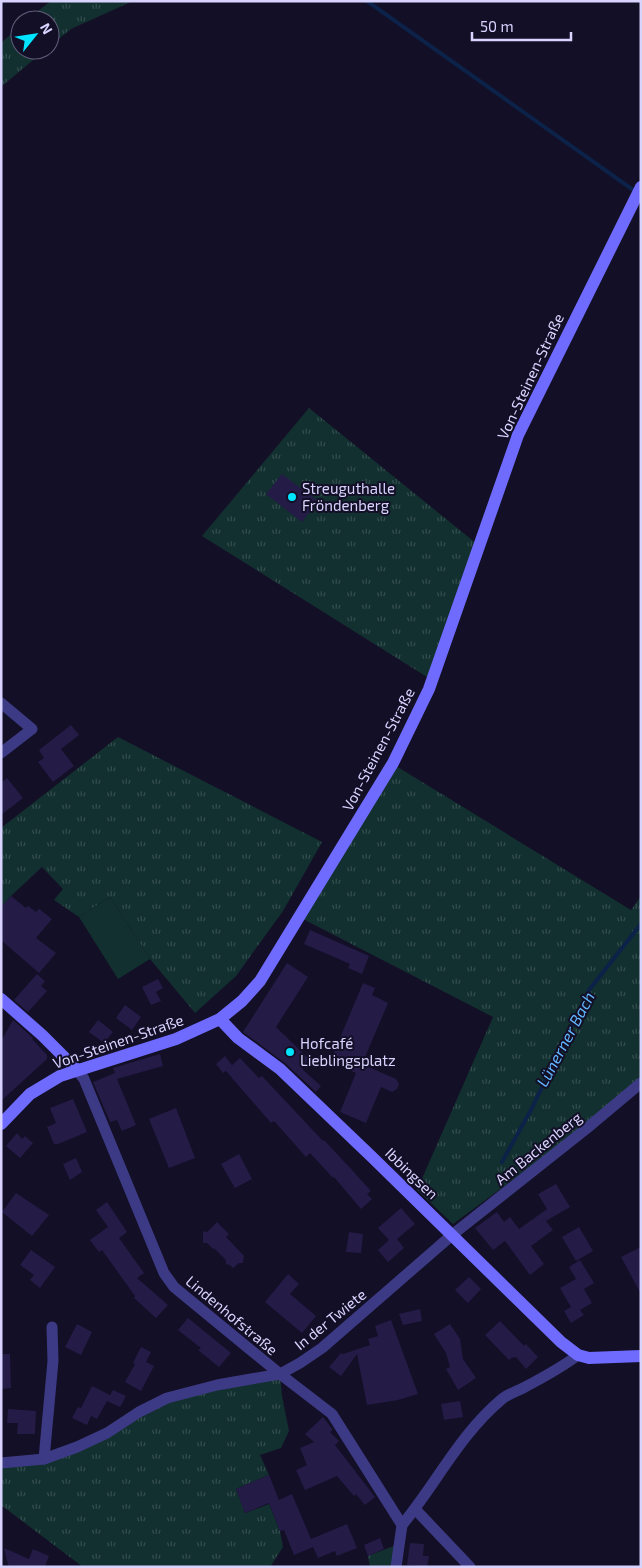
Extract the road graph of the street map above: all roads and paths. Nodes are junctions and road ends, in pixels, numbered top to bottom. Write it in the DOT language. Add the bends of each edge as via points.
graph roads {
  1 [pos="641,187"];
  2 [pos="1,703"];
  3 [pos="1,753"];
  4 [pos="1,999"];
  5 [pos="220,1019"];
  6 [pos="77,1070"];
  7 [pos="641,1083"];
  8 [pos="1,1124"];
  9 [pos="452,1235"];
  10 [pos="52,1327"];
  11 [pos="578,1355"];
  12 [pos="641,1356"];
  13 [pos="280,1374"];
  14 [pos="44,1459"];
  15 [pos="1,1463"];
  16 [pos="415,1509"];
  17 [pos="402,1525"];
  18 [pos="396,1567"];
  19 [pos="470,1567"];
  1 -- 5 [label="main road, Von-Steinen-Straße" via="518,435 429,689 412,727 393,764 260,981"];
  2 -- 3 [label="street" via="32,730"];
  4 -- 6 [label="main road" via="50,1041"];
  5 -- 6 [label="main road, Von-Steinen-Straße" via="176,1039"];
  5 -- 9 [label="main road, Ibbingsen" via="238,1038 280,1069"];
  6 -- 8 [label="main road, Von-Steinen-Straße" via="44,1084"];
  6 -- 13 [label="street, Lindenhofstraße" via="84,1079 164,1273 174,1287"];
  7 -- 9 [label="street, Am Backenberg"];
  9 -- 11 [label="main road, Ibbingsen" via="560,1342"];
  9 -- 13 [label="street, In der Twiete" via="322,1348"];
  10 -- 14 [label="street" via="53,1361"];
  11 -- 12 [label="main road, Ibbingsen" via="599,1359"];
  11 -- 16 [label="street" via="562,1368 504,1398 489,1411 462,1442"];
  13 -- 14 [label="street, In der Twiete" via="167,1398 107,1433"];
  13 -- 17 [label="street, Lindenhofstraße" via="332,1414"];
  14 -- 15 [label="street, In der Twiete"];
  16 -- 17 [label="street"];
  16 -- 19 [label="street"];
  17 -- 18 [label="street"];
}
